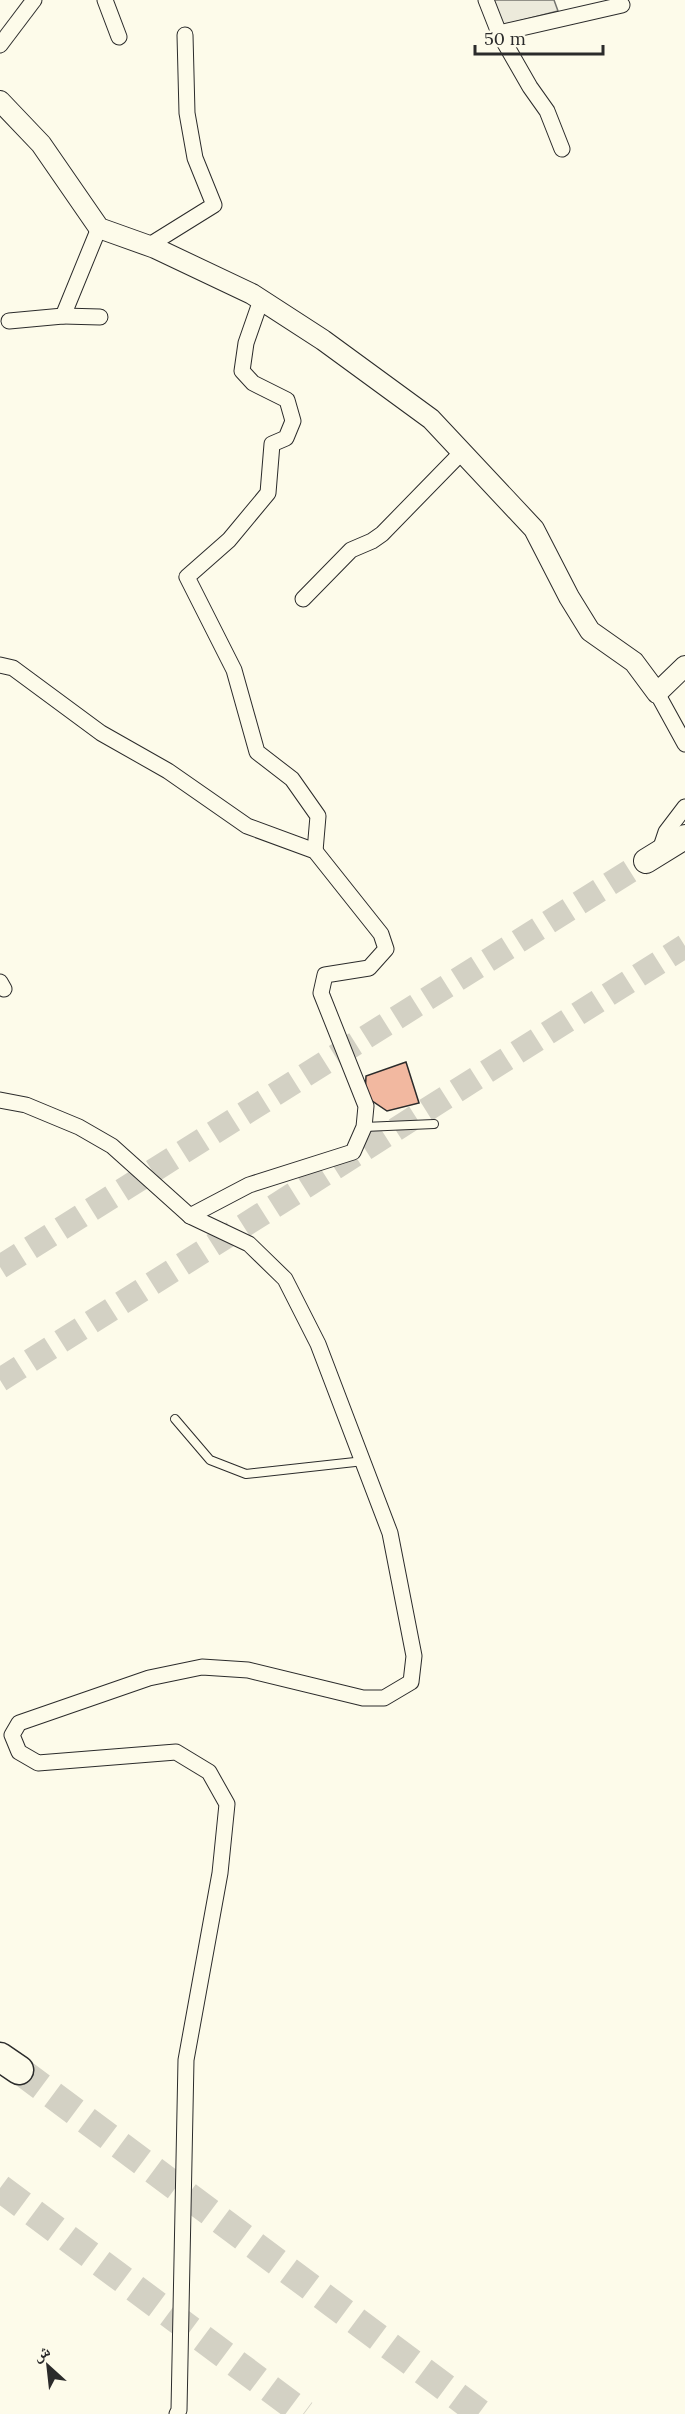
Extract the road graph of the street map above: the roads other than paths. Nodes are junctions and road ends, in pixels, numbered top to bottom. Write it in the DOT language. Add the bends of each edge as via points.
graph roads {
  1 [pos="34,0"];
  2 [pos="105,0"];
  3 [pos="486,0"];
  4 [pos="622,5"];
  5 [pos="499,33"];
  6 [pos="185,35"];
  7 [pos="119,37"];
  8 [pos="0,45"];
  9 [pos="0,101"];
  10 [pos="562,149"];
  11 [pos="99,228"];
  12 [pos="148,246"];
  13 [pos="261,300"];
  14 [pos="63,316"];
  15 [pos="100,316"];
  16 [pos="3,319"];
  17 [pos="462,452"];
  18 [pos="303,599"];
  19 [pos="0,665"];
  20 [pos="685,666"];
  21 [pos="657,693"];
  22 [pos="685,744"];
  23 [pos="685,807"];
  24 [pos="685,837"];
  25 [pos="315,851"];
  26 [pos="652,858"];
  27 [pos="0,1100"];
  28 [pos="434,1124"];
  29 [pos="364,1127"];
  30 [pos="190,1216"];
  31 [pos="175,1419"];
  32 [pos="364,1461"];
  33 [pos="177,2414"];
  1 -- 8 [label="street"];
  2 -- 7 [label="street"];
  3 -- 5 [label="street"];
  4 -- 5 [label="street"];
  5 -- 10 [label="street" via="547,111"];
  6 -- 12 [label="street" via="187,113 195,158 214,205"];
  9 -- 11 [label="street" via="41,144"];
  11 -- 12 [label="street"];
  11 -- 14 [label="street"];
  12 -- 13 [label="street"];
  13 -- 17 [label="street" via="431,419"];
  13 -- 25 [label="street" via="246,343 242,371 253,383 287,400 293,421 286,438 272,444 268,493 229,540 187,577 234,670 257,752 292,779 318,816"];
  14 -- 15 [label="street"];
  14 -- 16 [label="street"];
  17 -- 18 [label="street" via="382,534 351,550"];
  17 -- 21 [label="street" via="534,529 590,631 634,662"];
  19 -- 25 [label="street" via="13,668 101,733 168,771 247,826"];
  20 -- 21 [label="street"];
  21 -- 22 [label="street"];
  23 -- 26 [label="street"];
  24 -- 26 [label="main road"];
  25 -- 29 [label="street" via="381,934 386,949 369,968 325,975 321,993 366,1106"];
  27 -- 30 [label="street" via="26,1105 112,1146"];
  28 -- 29 [label="lane"];
  29 -- 30 [label="street" via="353,1152 249,1185"];
  30 -- 32 [label="street" via="249,1244 285,1279 318,1344"];
  31 -- 32 [label="lane" via="210,1460 246,1474"];
  32 -- 33 [label="street" via="390,1533 414,1656 411,1682 384,1698 363,1698 249,1670 202,1667 149,1678 18,1723 12,1735 19,1752 38,1763 176,1752 209,1772 227,1804 220,1873 186,2060"];
}
